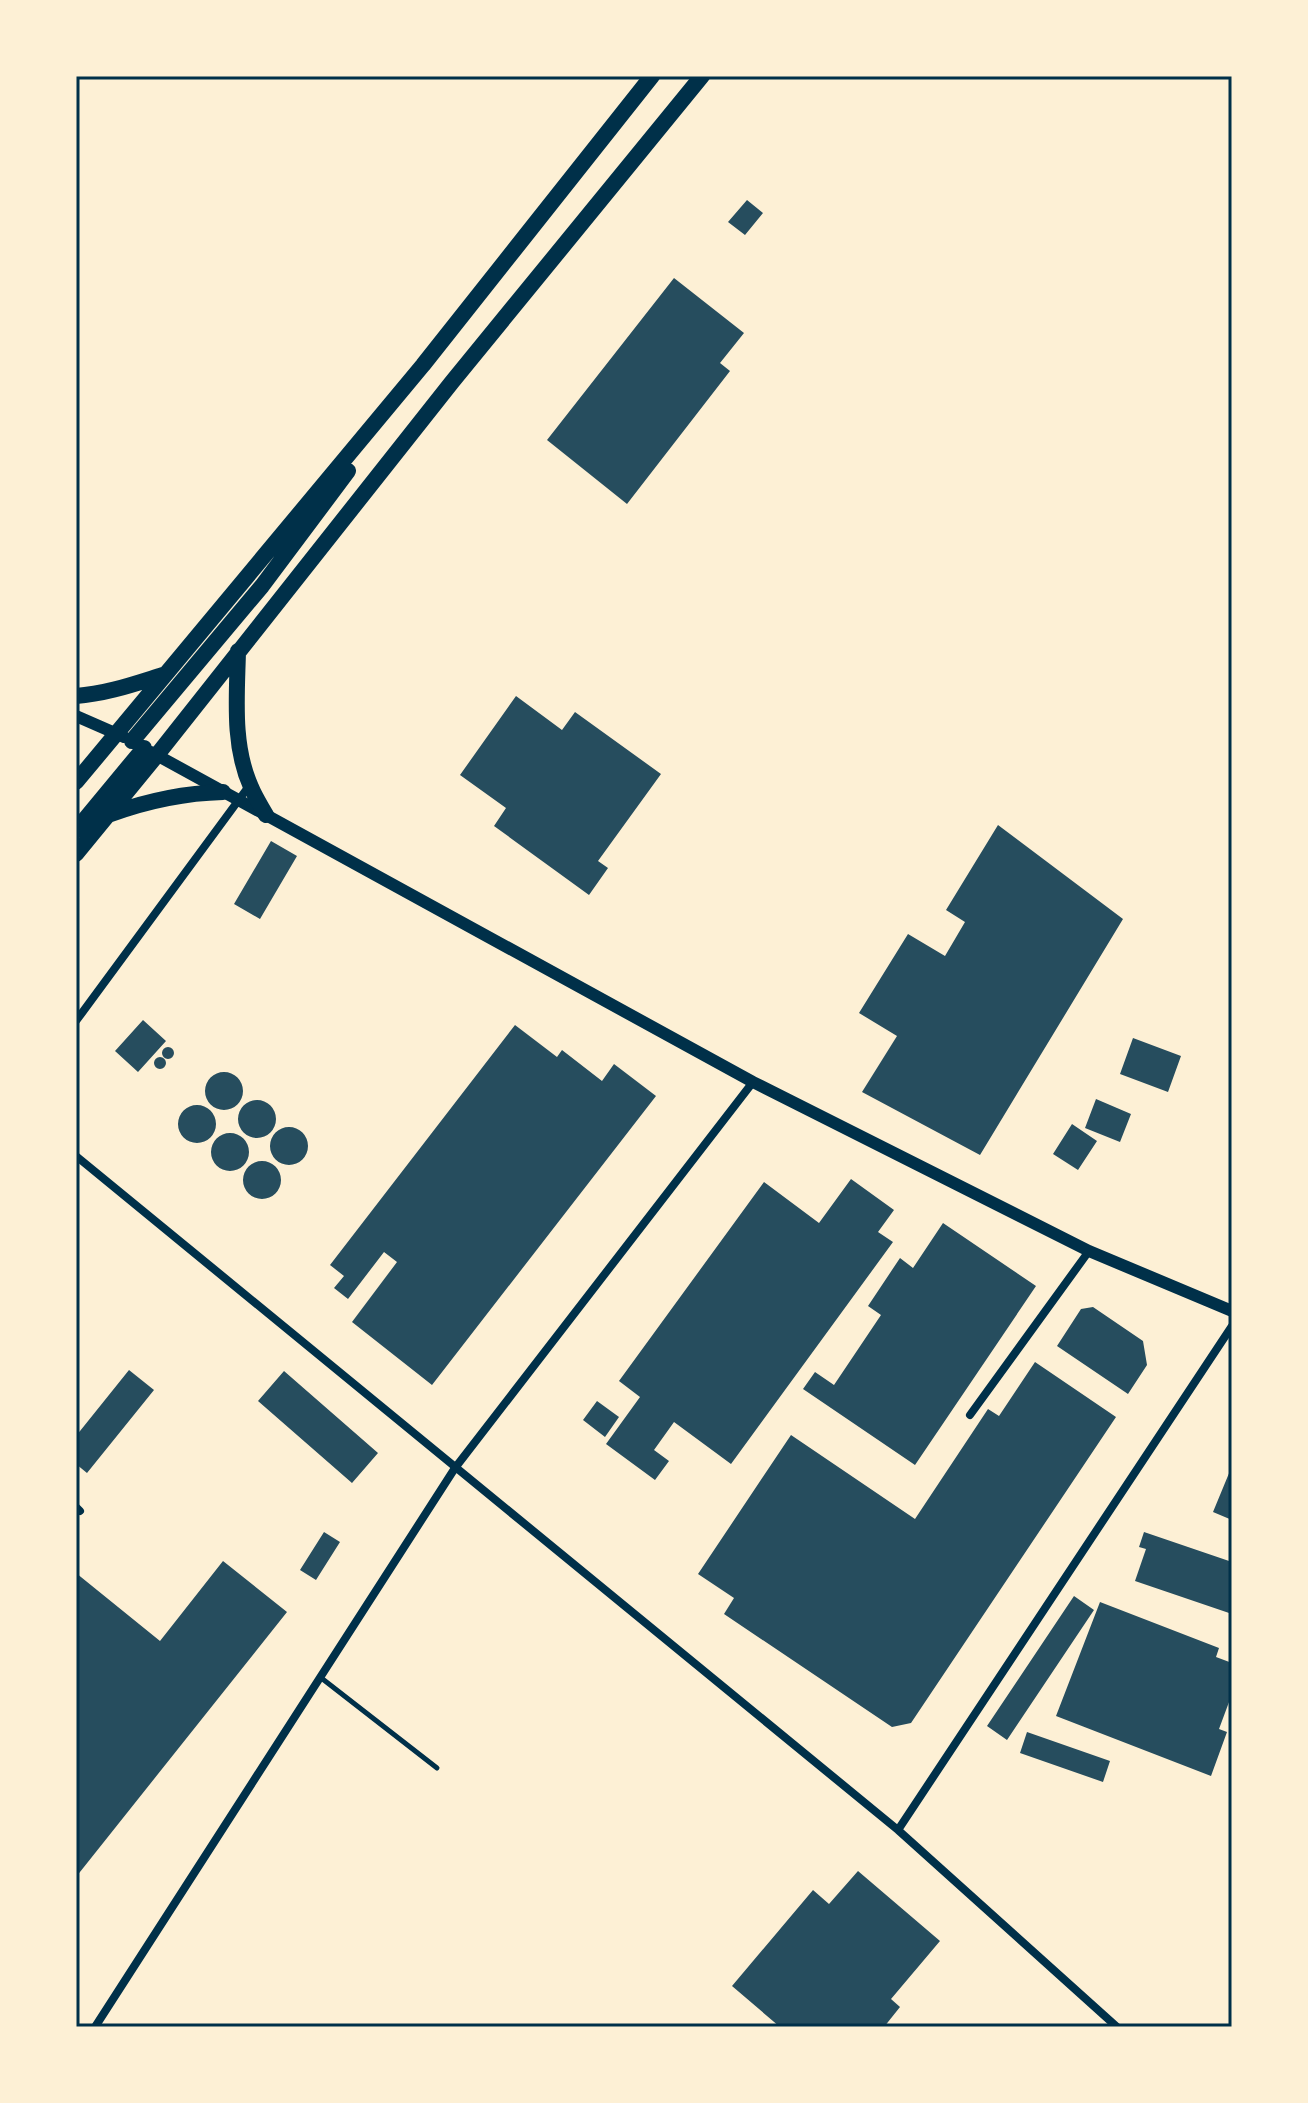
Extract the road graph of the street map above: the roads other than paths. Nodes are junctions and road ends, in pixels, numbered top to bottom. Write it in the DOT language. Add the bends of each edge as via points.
graph roads {
  1 [pos="652,76"];
  2 [pos="702,76"];
  3 [pos="423,365"];
  4 [pos="238,651"];
  5 [pos="164,675"];
  6 [pos="76,696"];
  7 [pos="76,716"];
  8 [pos="116,732"];
  9 [pos="144,748"];
  10 [pos="76,782"];
  11 [pos="250,786"];
  12 [pos="223,792"];
  13 [pos="240,801"];
  14 [pos="109,814"];
  15 [pos="266,815"];
  16 [pos="76,830"];
  17 [pos="76,854"];
  18 [pos="76,1021"];
  19 [pos="753,1082"];
  20 [pos="76,1156"];
  21 [pos="1089,1251"];
  22 [pos="1232,1311"];
  23 [pos="1232,1326"];
  24 [pos="970,1415"];
  25 [pos="455,1468"];
  26 [pos="320,1677"];
  27 [pos="437,1768"];
  28 [pos="898,1830"];
  29 [pos="95,2027"];
  30 [pos="1117,2027"];
  1 -- 3 [label="main road"];
  2 -- 4 [label="main road"];
  3 -- 5 [label="main road"];
  3 -- 9 [label="main road"];
  4 -- 9 [label="main road"];
  4 -- 11 [label="main road" via="239,749"];
  5 -- 6 [label="main road"];
  5 -- 8 [label="main road"];
  7 -- 8 [label="street"];
  8 -- 9 [label="street"];
  8 -- 10 [label="main road"];
  9 -- 12 [label="street"];
  9 -- 14 [label="main road"];
  9 -- 16 [label="main road"];
  11 -- 13 [label="street"];
  11 -- 15 [label="main road"];
  12 -- 13 [label="street"];
  12 -- 14 [label="main road" via="186,794"];
  13 -- 15 [label="street"];
  13 -- 18 [label="street"];
  14 -- 17 [label="main road"];
  15 -- 19 [label="street"];
  19 -- 21 [label="street"];
  19 -- 25 [label="street"];
  20 -- 25 [label="street"];
  21 -- 22 [label="street"];
  21 -- 24 [label="street"];
  23 -- 28 [label="street"];
  25 -- 26 [label="street"];
  25 -- 28 [label="street"];
  26 -- 27 [label="lane"];
  26 -- 29 [label="street"];
  28 -- 30 [label="street"];
}
